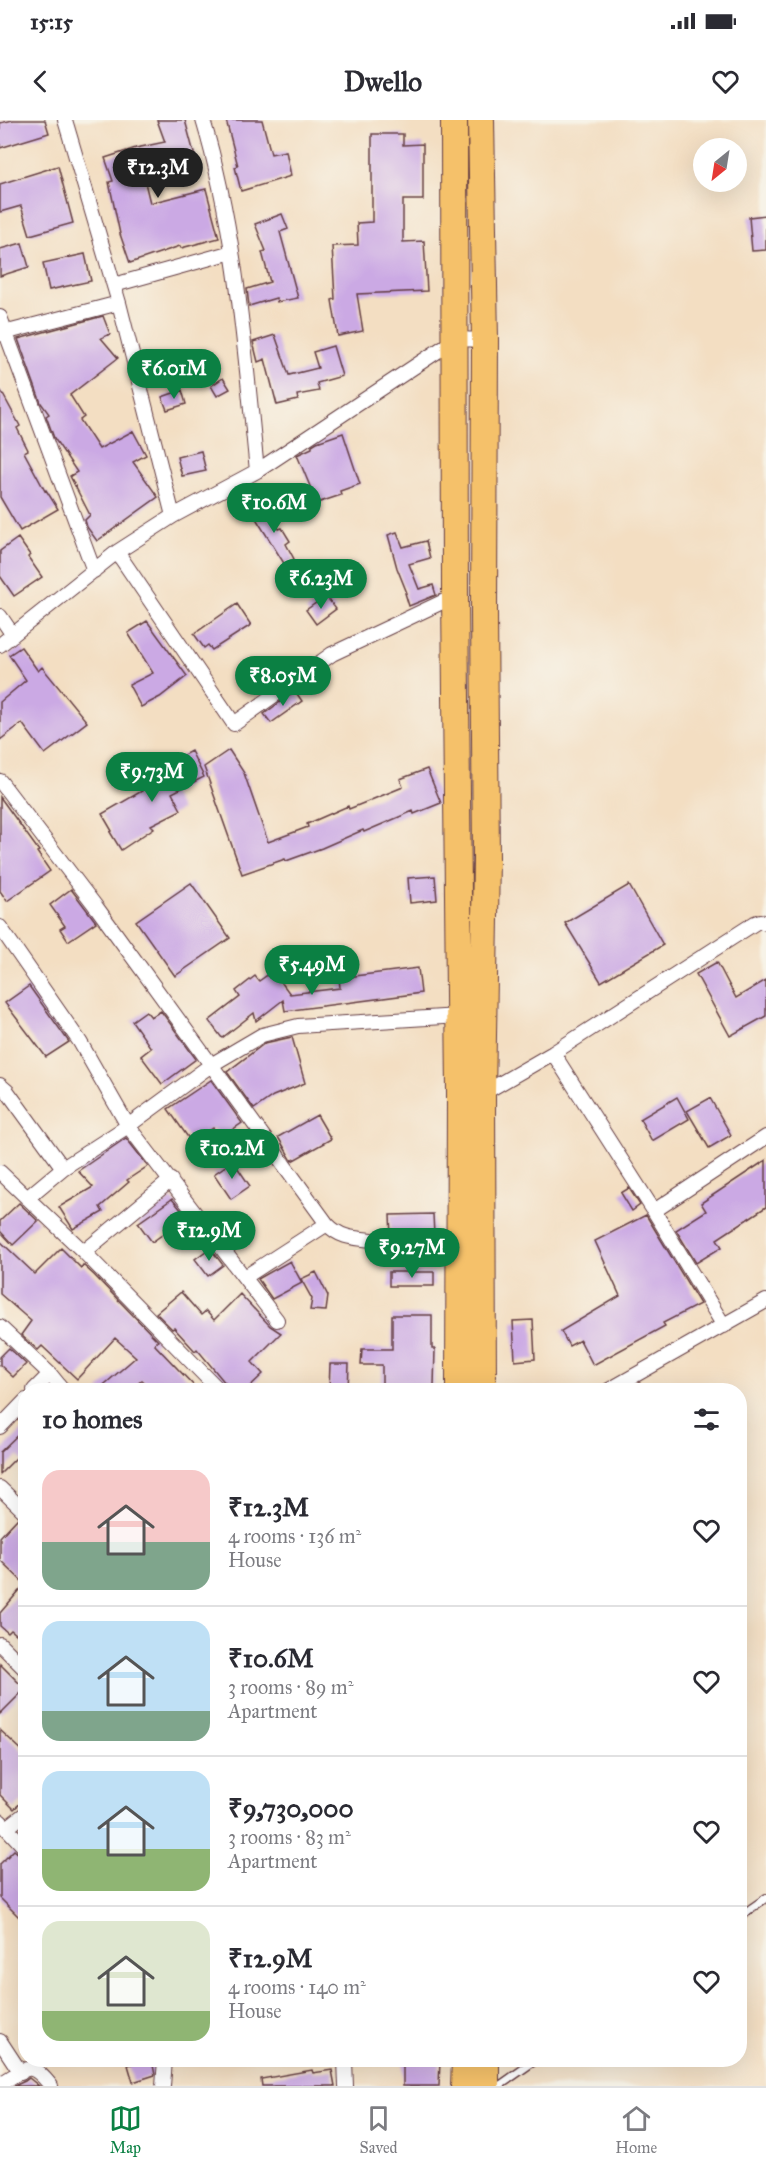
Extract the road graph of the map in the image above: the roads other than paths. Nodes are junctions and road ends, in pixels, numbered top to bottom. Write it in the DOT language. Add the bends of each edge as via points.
graph roads {
  1 [pos="65,120"];
  2 [pos="203,120"];
  3 [pos="454,120"];
  4 [pos="481,120"];
  5 [pos="232,252"];
  6 [pos="114,285"];
  7 [pos="119,303"];
  8 [pos="0,316"];
  9 [pos="3,333"];
  10 [pos="456,339"];
  11 [pos="485,340"];
  12 [pos="257,471"];
  13 [pos="173,516"];
  14 [pos="117,552"];
  15 [pos="94,571"];
  16 [pos="455,596"];
  17 [pos="0,616"];
  18 [pos="13,635"];
  19 [pos="0,645"];
  20 [pos="0,781"];
  21 [pos="766,923"];
  22 [pos="0,927"];
  23 [pos="459,1016"];
  24 [pos="553,1053"];
  25 [pos="211,1065"];
  26 [pos="0,1085"];
  27 [pos="482,1094"];
  28 [pos="128,1126"];
  29 [pos="766,1137"];
  30 [pos="63,1168"];
  31 [pos="0,1172"];
  32 [pos="171,1180"];
  33 [pos="27,1198"];
  34 [pos="654,1211"];
  35 [pos="327,1224"];
  36 [pos="372,1240"];
  37 [pos="84,1251"];
  38 [pos="245,1277"];
  39 [pos="766,1301"];
  40 [pos="277,1320"];
  41 [pos="724,1326"];
  42 [pos="0,1327"];
  43 [pos="50,1374"];
  44 [pos="41,1383"];
  45 [pos="57,1383"];
  46 [pos="212,1383"];
  47 [pos="459,1383"];
  48 [pos="483,1383"];
  49 [pos="622,1383"];
  50 [pos="18,1408"];
  51 [pos="0,1427"];
  52 [pos="0,1488"];
  53 [pos="18,1505"];
  54 [pos="0,1644"];
  55 [pos="18,1662"];
  56 [pos="18,1817"];
  57 [pos="4,1825"];
  58 [pos="18,1840"];
  59 [pos="766,1898"];
  60 [pos="747,1912"];
  61 [pos="0,2041"];
  62 [pos="164,2067"];
  63 [pos="345,2067"];
  64 [pos="465,2067"];
  65 [pos="486,2067"];
  66 [pos="526,2067"];
  67 [pos="21,2073"];
  68 [pos="0,2084"];
  69 [pos="51,2086"];
  70 [pos="163,2086"];
  71 [pos="346,2086"];
  72 [pos="464,2086"];
  73 [pos="486,2086"];
  74 [pos="499,2086"];
  1 -- 6 [label="street"];
  2 -- 5 [label="street"];
  3 -- 10 [label="highway"];
  4 -- 11 [label="highway"];
  5 -- 6 [label="street"];
  5 -- 12 [label="street"];
  6 -- 7 [label="street"];
  7 -- 9 [label="street"];
  7 -- 13 [label="street"];
  8 -- 9 [label="street"];
  9 -- 15 [label="street"];
  10 -- 11 [label="street"];
  10 -- 12 [label="street"];
  10 -- 16 [label="highway"];
  11 -- 27 [label="highway" via="486,859"];
  12 -- 13 [label="street"];
  13 -- 14 [label="street"];
  14 -- 15 [label="street"];
  14 -- 16 [label="street" via="234,724 332,654"];
  15 -- 18 [label="street"];
  16 -- 23 [label="highway"];
  17 -- 18 [label="street"];
  18 -- 19 [label="street"];
  20 -- 25 [label="street"];
  21 -- 24 [label="street" via="755,923"];
  22 -- 28 [label="street" via="80,1042"];
  23 -- 25 [label="street" via="278,1029"];
  23 -- 47 [label="highway"];
  24 -- 27 [label="street"];
  24 -- 34 [label="street"];
  25 -- 28 [label="street"];
  25 -- 35 [label="street"];
  26 -- 30 [label="street"];
  27 -- 48 [label="highway"];
  28 -- 30 [label="street"];
  28 -- 32 [label="street"];
  29 -- 34 [label="street"];
  30 -- 33 [label="street"];
  31 -- 33 [label="street"];
  32 -- 37 [label="street"];
  32 -- 38 [label="street"];
  33 -- 37 [label="street"];
  34 -- 41 [label="street"];
  35 -- 36 [label="street" via="346,1238"];
  35 -- 38 [label="street"];
  37 -- 46 [label="street"];
  38 -- 40 [label="street"];
  39 -- 41 [label="street"];
  41 -- 49 [label="street"];
  42 -- 43 [label="street"];
  43 -- 44 [label="street"];
  43 -- 45 [label="street"];
  50 -- 51 [label="street"];
  52 -- 53 [label="street"];
  54 -- 55 [label="street"];
  56 -- 57 [label="street"];
  57 -- 58 [label="street"];
  59 -- 60 [label="lane"];
  61 -- 67 [label="street"];
  62 -- 70 [label="street"];
  63 -- 71 [label="street"];
  64 -- 72 [label="highway"];
  65 -- 73 [label="highway"];
  66 -- 74 [label="lane"];
  67 -- 68 [label="street"];
  67 -- 69 [label="street" via="33,2068"];
}
